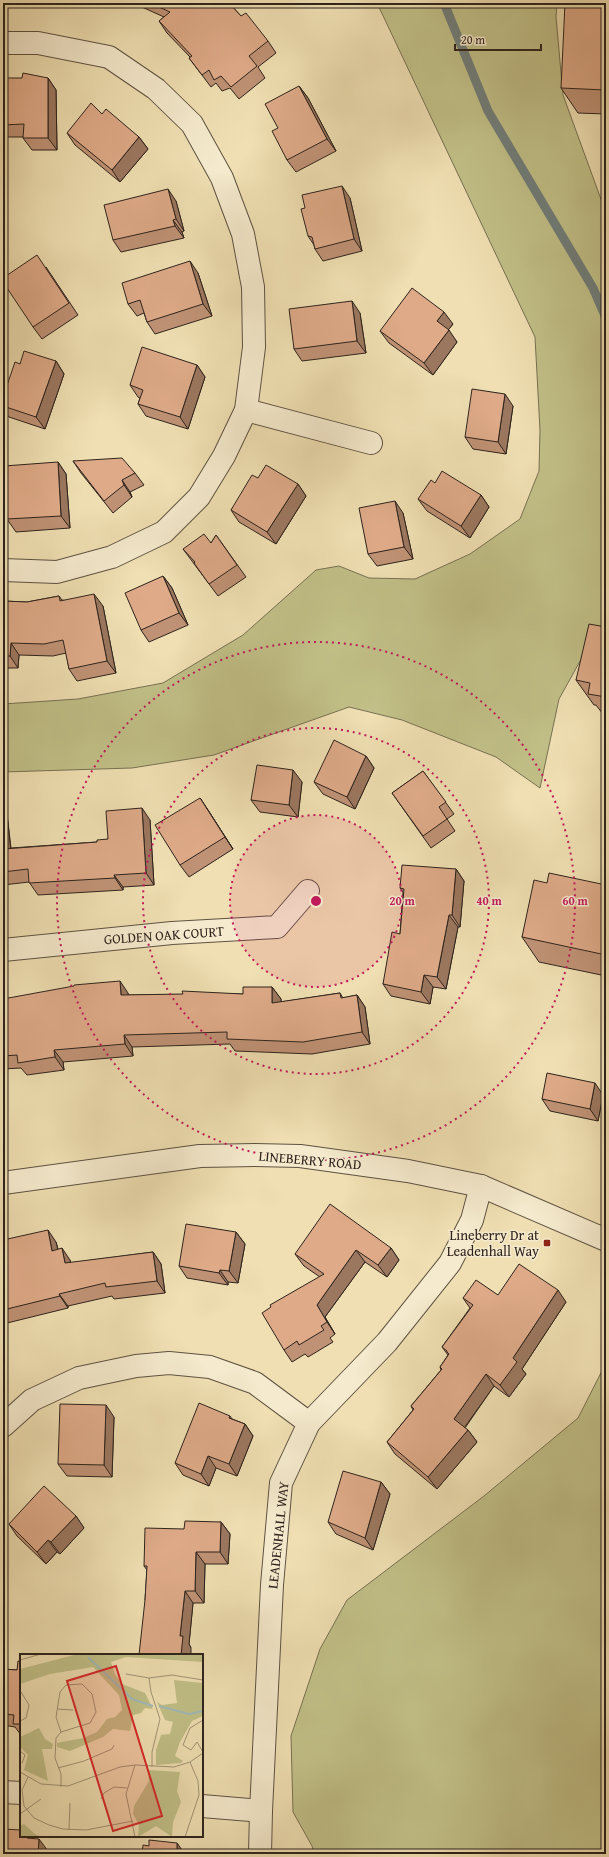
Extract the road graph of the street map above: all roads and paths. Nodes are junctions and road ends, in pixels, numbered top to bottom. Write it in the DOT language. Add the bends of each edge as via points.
graph roads {
  1 [pos="3,43"];
  2 [pos="246,410"];
  3 [pos="371,443"];
  4 [pos="3,570"];
  5 [pos="308,891"];
  6 [pos="3,950"];
  7 [pos="3,1183"];
  8 [pos="481,1186"];
  9 [pos="606,1240"];
  10 [pos="308,1423"];
  11 [pos="3,1426"];
  12 [pos="3,1792"];
  13 [pos="20,1793"];
  14 [pos="203,1806"];
  15 [pos="261,1811"];
  16 [pos="260,1854"];
  1 -- 2 [label="street" via="38,43 109,57 156,89 192,124 222,178 243,234 253,287 254,340"];
  2 -- 3 [label="street"];
  2 -- 4 [label="street" via="224,456 199,497 164,532 112,557 57,572"];
  5 -- 6 [label="street, GOLDEN OAK COURT" via="277,927 172,933"];
  7 -- 8 [label="street, LINEBERRY ROAD" via="200,1156 255,1154 300,1156 408,1171"];
  8 -- 9 [label="street, LINEBERRY ROAD"];
  8 -- 10 [label="street, LEADENHALL WAY" via="472,1220 450,1263 387,1342"];
  10 -- 11 [label="street" via="255,1383 210,1366 169,1362 79,1378 32,1400"];
  10 -- 15 [label="street, LEADENHALL WAY" via="281,1482 272,1585"];
  12 -- 13 [label="street"];
  14 -- 15 [label="street"];
  15 -- 16 [label="street, LEADENHALL WAY"];
}
